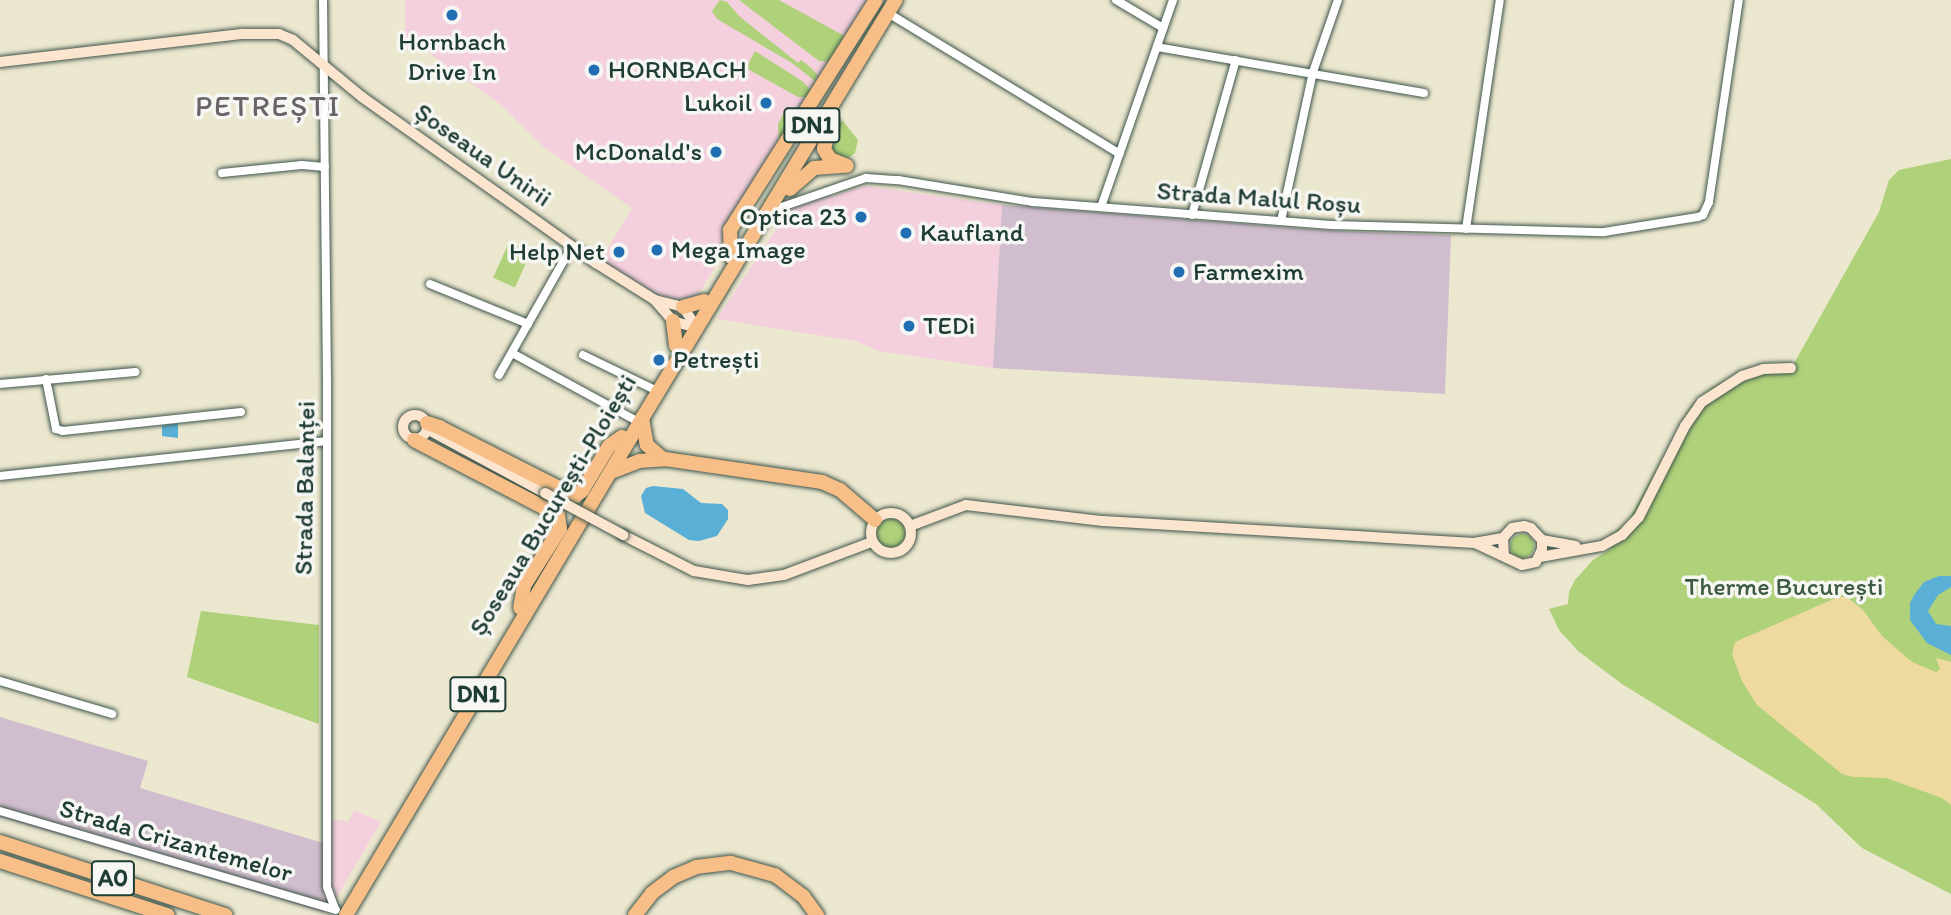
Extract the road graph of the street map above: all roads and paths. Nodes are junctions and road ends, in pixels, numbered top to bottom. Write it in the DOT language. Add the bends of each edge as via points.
graph roads {
  1 [pos="323,0"];
  2 [pos="876,0"];
  3 [pos="896,0"];
  4 [pos="1116,0"];
  5 [pos="1173,0"];
  6 [pos="1338,0"];
  7 [pos="1500,0"];
  8 [pos="1739,0"];
  9 [pos="887,7"];
  10 [pos="1163,28"];
  11 [pos="1157,47"];
  12 [pos="1236,61"];
  13 [pos="0,62"];
  14 [pos="323,66"];
  15 [pos="1313,72"];
  16 [pos="852,75"];
  17 [pos="1424,93"];
  18 [pos="1119,154"];
  19 [pos="325,167"];
  20 [pos="222,173"];
  21 [pos="803,176"];
  22 [pos="814,195"];
  23 [pos="1101,207"];
  24 [pos="770,211"];
  25 [pos="1192,215"];
  26 [pos="1281,222"];
  27 [pos="1466,229"];
  28 [pos="572,246"];
  29 [pos="731,257"];
  30 [pos="430,284"];
  31 [pos="655,300"];
  32 [pos="707,303"];
  33 [pos="683,307"];
  34 [pos="673,321"];
  35 [pos="528,324"];
  36 [pos="692,325"];
  37 [pos="676,346"];
  38 [pos="512,353"];
  39 [pos="583,355"];
  40 [pos="1791,368"];
  41 [pos="135,372"];
  42 [pos="499,375"];
  43 [pos="46,379"];
  44 [pos="0,384"];
  45 [pos="652,388"];
  46 [pos="241,412"];
  47 [pos="638,418"];
  48 [pos="422,432"];
  49 [pos="622,437"];
  50 [pos="327,441"];
  51 [pos="665,459"];
  52 [pos="609,472"];
  53 [pos="0,476"];
  54 [pos="875,520"];
  55 [pos="910,526"];
  56 [pos="1503,538"];
  57 [pos="1542,540"];
  58 [pos="872,542"];
  59 [pos="1474,543"];
  60 [pos="1602,546"];
  61 [pos="1504,555"];
  62 [pos="1540,556"];
  63 [pos="520,608"];
  64 [pos="0,681"];
  65 [pos="112,714"];
  66 [pos="0,811"];
  67 [pos="0,842"];
  68 [pos="0,861"];
  69 [pos="339,912"];
  70 [pos="167,915"];
  71 [pos="225,915"];
  72 [pos="635,915"];
  73 [pos="817,915"];
  1 -- 14 [label="street, Strada Balanței"];
  2 -- 29 [label="highway" via="730,230"];
  3 -- 9 [label="highway, DN1"];
  4 -- 10 [label="street"];
  5 -- 10 [label="street"];
  6 -- 15 [label="street"];
  7 -- 27 [label="street"];
  8 -- 27 [label="street, Strada Malul Roșu" via="1709,202 1703,215 1617,232"];
  9 -- 16 [label="highway, DN1"];
  9 -- 18 [label="street"];
  9 -- 29 [label="highway, DN1"];
  10 -- 11 [label="street"];
  11 -- 12 [label="street"];
  11 -- 18 [label="street"];
  12 -- 15 [label="street"];
  12 -- 25 [label="street"];
  13 -- 14 [label="street, Șoseaua Unirii" via="265,32 293,40"];
  14 -- 19 [label="street, Strada Balanței"];
  14 -- 28 [label="street, Șoseaua Unirii"];
  15 -- 17 [label="street"];
  15 -- 26 [label="street"];
  16 -- 21 [label="highway" via="824,145 830,159 847,166 819,166"];
  16 -- 24 [label="highway, DN1"];
  18 -- 23 [label="street"];
  19 -- 20 [label="street"];
  19 -- 50 [label="street, Strada Balanței"];
  21 -- 22 [label="street" via="803,187"];
  21 -- 24 [label="highway"];
  22 -- 23 [label="street, Strada Malul Roșu" via="874,178 1033,202"];
  22 -- 24 [label="street, Strada Malul Roșu"];
  23 -- 25 [label="street, Strada Malul Roșu"];
  24 -- 32 [label="highway, DN1"];
  25 -- 26 [label="street, Strada Malul Roșu"];
  26 -- 27 [label="street, Strada Malul Roșu"];
  28 -- 31 [label="street, Șoseaua Unirii"];
  28 -- 35 [label="street"];
  29 -- 32 [label="highway, DN1"];
  30 -- 35 [label="street"];
  31 -- 33 [label="street, Șoseaua Unirii"];
  31 -- 34 [label="street, Șoseaua Unirii"];
  32 -- 33 [label="highway"];
  32 -- 36 [label="highway, Șoseaua București-Ploiești / DN1"];
  33 -- 36 [label="street"];
  34 -- 36 [label="street"];
  34 -- 37 [label="highway"];
  35 -- 38 [label="street"];
  36 -- 37 [label="highway, Șoseaua București-Ploiești / DN1"];
  36 -- 47 [label="highway, Șoseaua București-Ploiești / DN1"];
  37 -- 45 [label="highway, Șoseaua București-Ploiești / DN1"];
  38 -- 42 [label="street"];
  38 -- 47 [label="street"];
  39 -- 45 [label="street"];
  40 -- 60 [label="street" via="1749,373 1709,396 1685,426 1636,522"];
  41 -- 43 [label="street"];
  43 -- 44 [label="street"];
  43 -- 46 [label="street" via="56,429 62,431"];
  45 -- 47 [label="highway, Șoseaua București-Ploiești / DN1"];
  47 -- 49 [label="highway, Șoseaua București-Ploiești / DN1"];
  47 -- 51 [label="highway" via="647,445"];
  47 -- 52 [label="highway, Șoseaua București-Ploiești / DN1"];
  48 -- 49 [label="highway" via="439,427 575,496 609,446"];
  48 -- 58 [label="street, bridge" via="694,571 748,580 784,575"];
  48 -- 63 [label="highway" via="558,515 560,529 524,586"];
  49 -- 63 [label="highway, Șoseaua București-Ploiești / DN1"];
  50 -- 53 [label="street"];
  50 -- 69 [label="street, Strada Balanței" via="327,887"];
  51 -- 52 [label="highway" via="635,462"];
  51 -- 54 [label="highway" via="829,484"];
  52 -- 69 [label="highway, Șoseaua București-Ploiești / DN1"];
  54 -- 55 [label="street" via="893,513 904,517"];
  54 -- 58 [label="street"];
  55 -- 58 [label="street" via="910,541 899,552 887,553"];
  55 -- 59 [label="street" via="966,505 1103,521"];
  56 -- 57 [label="street" via="1511,528 1524,526"];
  56 -- 59 [label="street"];
  56 -- 61 [label="street"];
  57 -- 60 [label="street"];
  57 -- 62 [label="street"];
  59 -- 61 [label="street"];
  60 -- 62 [label="street"];
  61 -- 62 [label="street" via="1522,565 1534,563"];
  63 -- 69 [label="highway, Șoseaua București-Ploiești / DN1"];
  64 -- 65 [label="street"];
  66 -- 69 [label="street, Strada Crizantemelor"];
  67 -- 71 [label="highway, A0"];
  68 -- 70 [label="highway, A0"];
  72 -- 73 [label="highway" via="653,892 673,877 696,867 731,863 775,875 803,896"];
}
